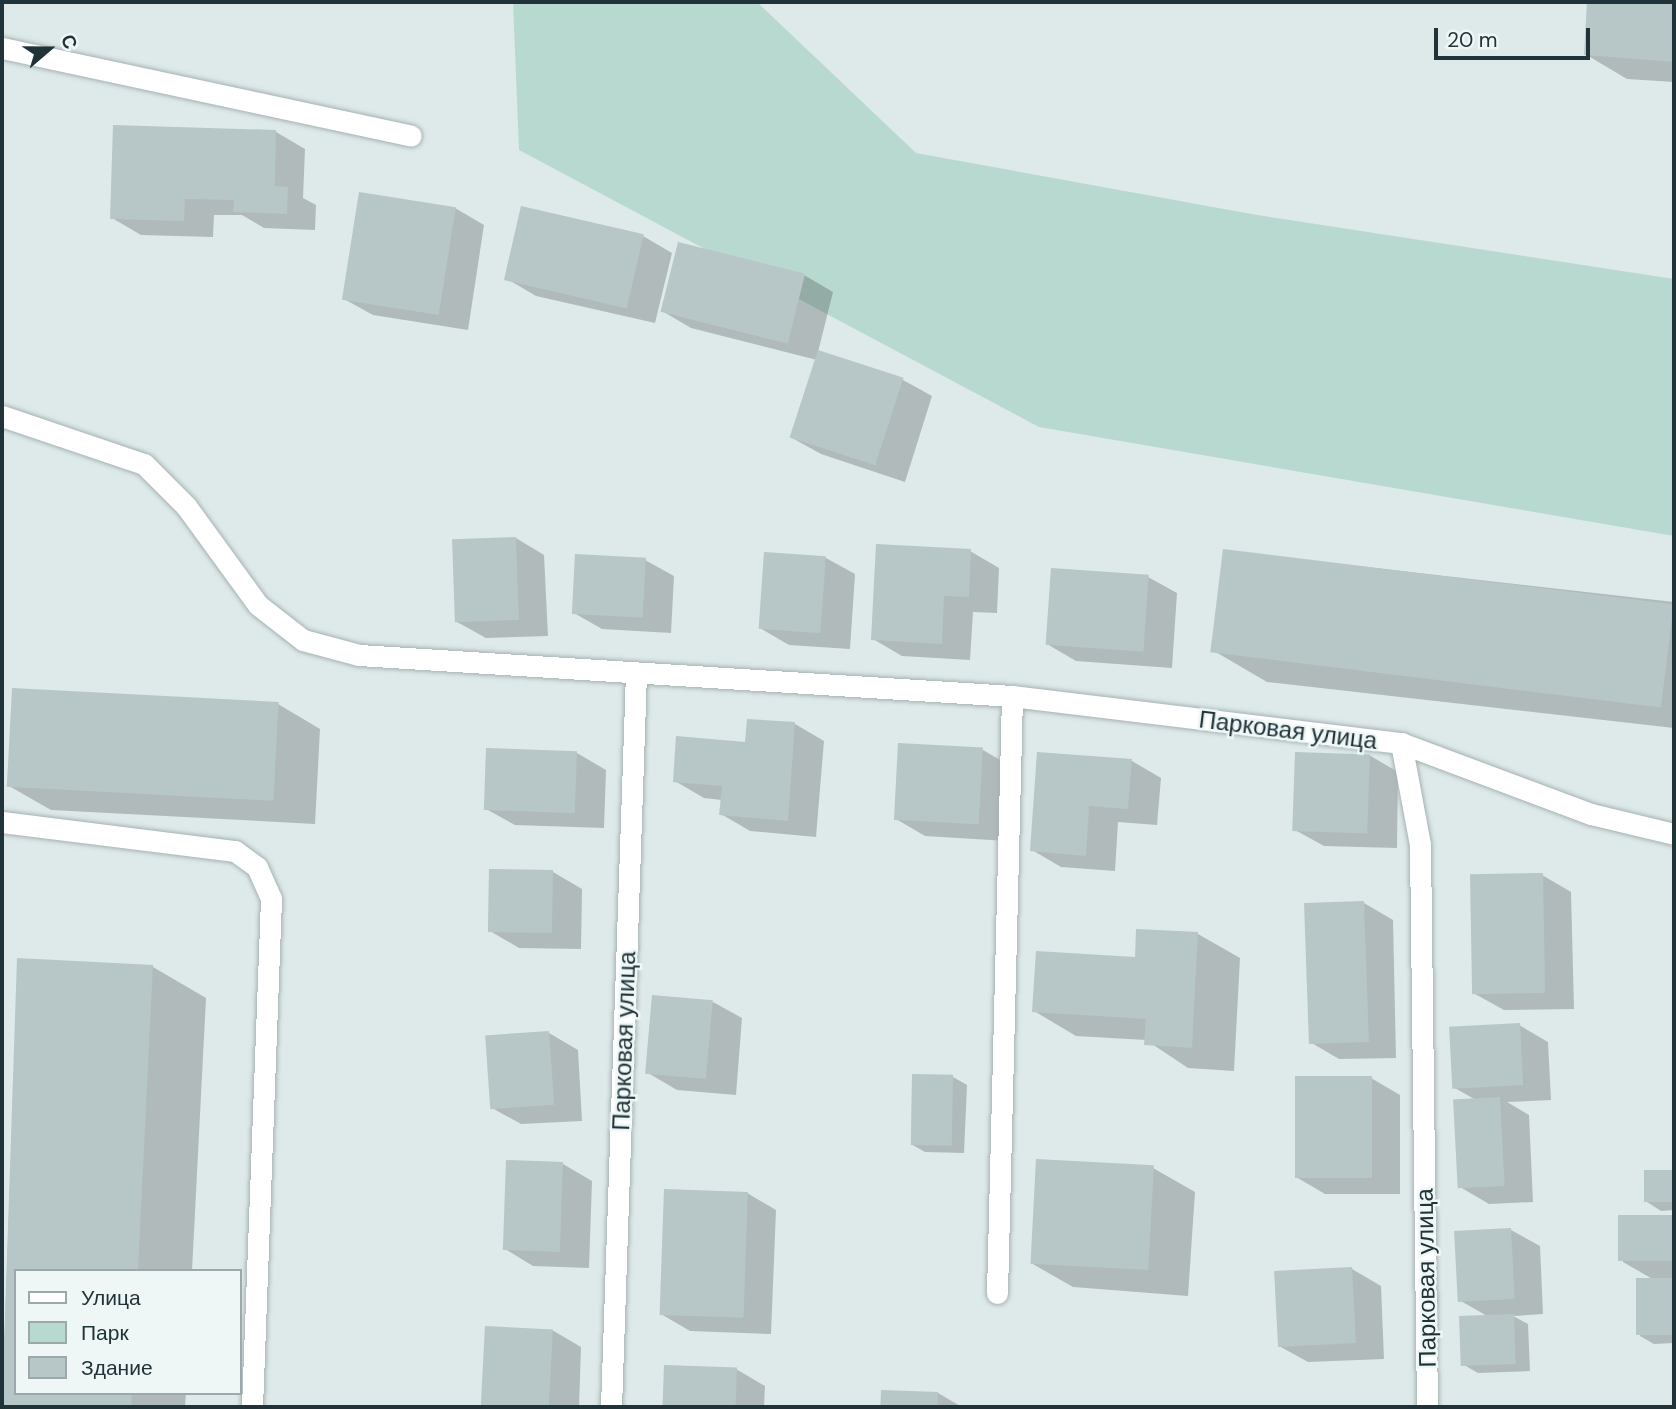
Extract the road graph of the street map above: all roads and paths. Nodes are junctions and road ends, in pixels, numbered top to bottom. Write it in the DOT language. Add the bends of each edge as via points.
graph roads {
  1 [pos="2,48"];
  2 [pos="411,136"];
  3 [pos="2,416"];
  4 [pos="636,674"];
  5 [pos="1012,696"];
  6 [pos="1401,743"];
  7 [pos="2,822"];
  8 [pos="1674,834"];
  9 [pos="997,1293"];
  10 [pos="252,1407"];
  11 [pos="611,1407"];
  12 [pos="1427,1407"];
  1 -- 2 [label="street"];
  3 -- 4 [label="street, Парковая улица" via="144,464 186,506 258,605 303,640 359,655"];
  4 -- 5 [label="street, Парковая улица"];
  4 -- 11 [label="street, Парковая улица"];
  5 -- 6 [label="street, Парковая улица"];
  5 -- 9 [label="street"];
  6 -- 8 [label="street" via="1591,814"];
  6 -- 12 [label="street, Парковая улица" via="1420,845"];
  7 -- 10 [label="street" via="235,851 257,867 271,899"];
}
